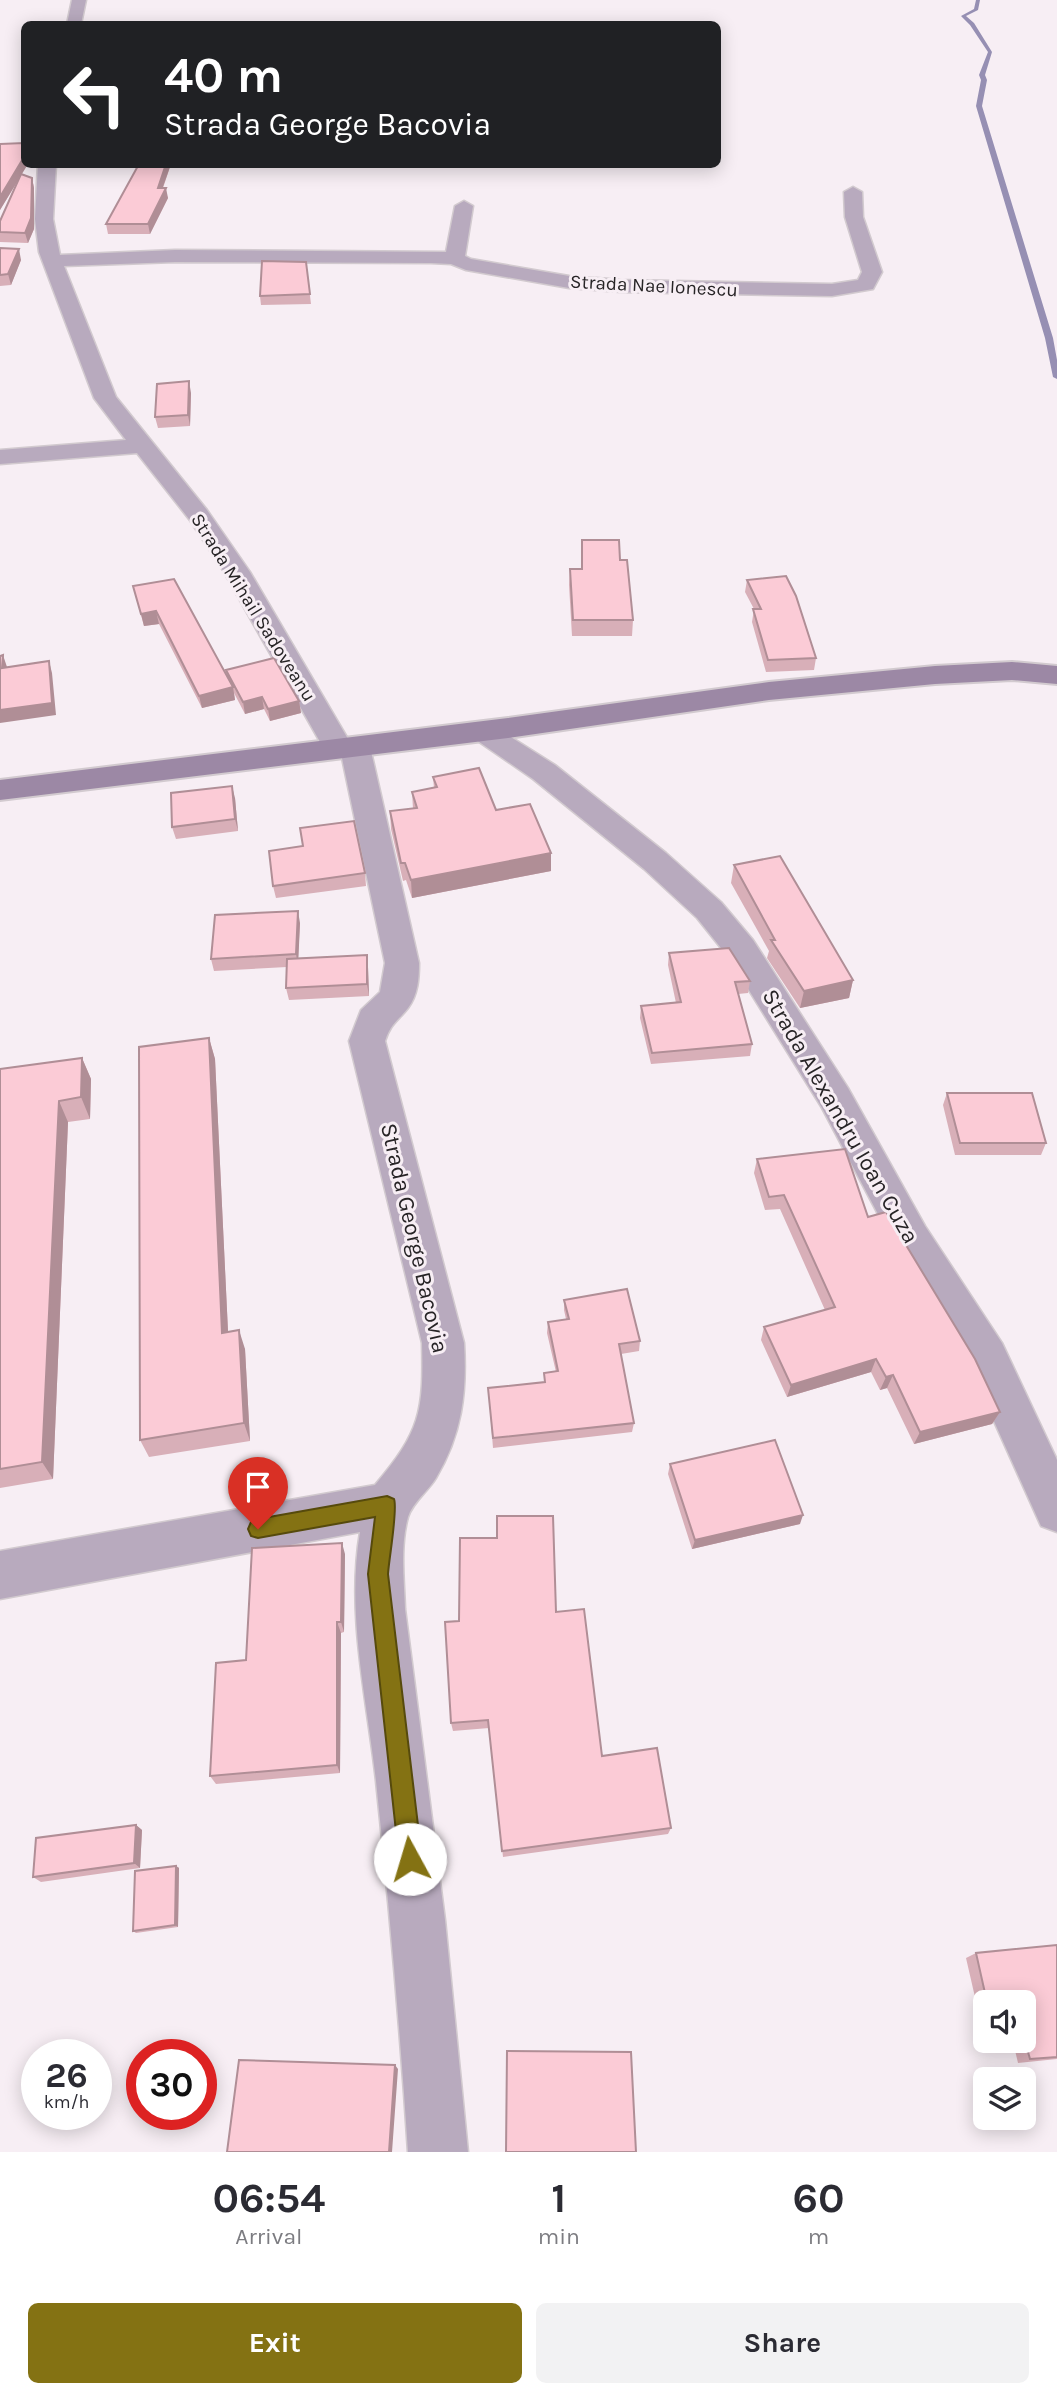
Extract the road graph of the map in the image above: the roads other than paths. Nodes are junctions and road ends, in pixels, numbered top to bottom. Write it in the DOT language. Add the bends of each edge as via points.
graph roads {
  1 [pos="79,0"];
  2 [pos="75,21"];
  3 [pos="47,168"];
  4 [pos="853,192"];
  5 [pos="464,206"];
  6 [pos="25,252"];
  7 [pos="51,257"];
  8 [pos="455,258"];
  9 [pos="141,446"];
  10 [pos="0,457"];
  11 [pos="1057,675"];
  12 [pos="482,731"];
  13 [pos="347,748"];
  14 [pos="0,790"];
  15 [pos="387,1505"];
  16 [pos="1057,1510"];
  17 [pos="0,1575"];
  18 [pos="438,2152"];
  1 -- 2 [label="street"];
  3 -- 7 [label="street, Strada Mihail Sadoveanu" via="44,219"];
  4 -- 8 [label="street, Strada Nae Ionescu" via="854,216 872,272 866,285 832,290 622,286 569,282 466,264"];
  5 -- 8 [label="street"];
  6 -- 7 [label="street, Strada Nae Ionescu"];
  7 -- 8 [label="street, Strada Nae Ionescu"];
  7 -- 9 [label="street, Strada Mihail Sadoveanu" via="99,386"];
  9 -- 10 [label="street"];
  9 -- 13 [label="street, Strada Mihail Sadoveanu" via="198,515 237,572"];
  11 -- 12 [label="main road" via="1012,671 935,674 769,691"];
  12 -- 13 [label="main road"];
  12 -- 16 [label="street, Strada Alexandru Ioan Cuza" via="544,772 655,860 709,910 740,949 835,1098 911,1238 987,1357"];
  13 -- 14 [label="main road"];
  13 -- 15 [label="street, Strada George Bacovia" via="402,963 396,998 374,1019 367,1041 443,1343 446,1387 443,1415 432,1444"];
  15 -- 17 [label="street"];
  15 -- 18 [label="street" via="378,1574 382,1627 428,2023"];
}
